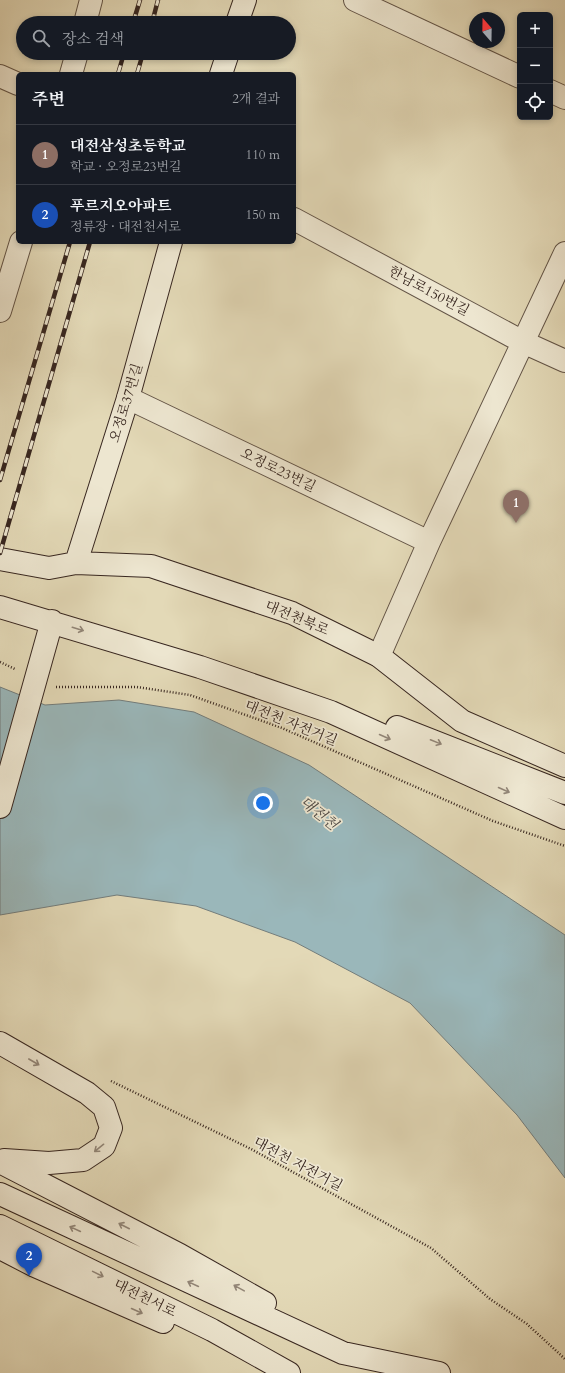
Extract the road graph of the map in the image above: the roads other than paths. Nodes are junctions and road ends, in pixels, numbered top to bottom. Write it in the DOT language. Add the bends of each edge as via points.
graph roads {
  1 [pos="91,0"];
  2 [pos="245,0"];
  3 [pos="355,0"];
  4 [pos="87,16"];
  5 [pos="240,16"];
  6 [pos="75,60"];
  7 [pos="226,60"];
  8 [pos="72,72"];
  9 [pos="222,72"];
  10 [pos="0,76"];
  11 [pos="517,76"];
  12 [pos="16,83"];
  13 [pos="553,92"];
  14 [pos="565,98"];
  15 [pos="296,220"];
  16 [pos="20,244"];
  17 [pos="170,244"];
  18 [pos="565,253"];
  19 [pos="0,311"];
  20 [pos="523,342"];
  21 [pos="565,361"];
  22 [pos="128,398"];
  23 [pos="429,542"];
  24 [pos="0,558"];
  25 [pos="76,563"];
  26 [pos="0,607"];
  27 [pos="52,622"];
  28 [pos="379,656"];
  29 [pos="200,667"];
  30 [pos="565,766"];
  31 [pos="565,793"];
  32 [pos="0,807"];
  33 [pos="565,818"];
  34 [pos="0,1043"];
  35 [pos="0,1161"];
  36 [pos="0,1194"];
  37 [pos="0,1226"];
  38 [pos="0,1248"];
  39 [pos="343,1353"];
  40 [pos="286,1373"];
  41 [pos="289,1373"];
  42 [pos="375,1373"];
  43 [pos="439,1373"];
  1 -- 4 [label="main road"];
  2 -- 5 [label="main road"];
  3 -- 11 [label="main road"];
  6 -- 8 [label="main road"];
  7 -- 9 [label="main road"];
  10 -- 12 [label="main road"];
  13 -- 14 [label="main road"];
  15 -- 20 [label="main road, 한남로150번길"];
  16 -- 19 [label="main road"];
  17 -- 22 [label="main road, 오정로37번길"];
  18 -- 20 [label="main road"];
  20 -- 21 [label="main road, 한남로150번길"];
  20 -- 23 [label="main road"];
  22 -- 23 [label="main road, 오정로23번길"];
  22 -- 25 [label="main road, 오정로37번길"];
  23 -- 28 [label="main road"];
  24 -- 25 [label="main road, 대전천북로" via="49,568"];
  25 -- 28 [label="main road, 대전천북로" via="151,566 292,613"];
  26 -- 27 [label="main road"];
  27 -- 29 [label="main road, one-way"];
  27 -- 32 [label="main road"];
  28 -- 30 [label="main road, 대전천북로" via="462,721"];
  29 -- 31 [label="main road, one-way" via="316,693"];
  29 -- 33 [label="main road, one-way" via="331,712"];
  34 -- 35 [label="main road, one-way" via="87,1092 104,1107 111,1128 104,1146 83,1160 49,1163"];
  39 -- 35 [label="main road, one-way" via="304,1325 180,1255"];
  39 -- 36 [label="main road, one-way"];
  37 -- 41 [label="main road, 대전천서로, one-way" via="212,1330"];
  38 -- 40 [label="main road, one-way" via="34,1266 196,1337"];
  39 -- 42 [label="main road"];
  39 -- 43 [label="main road"];
}
